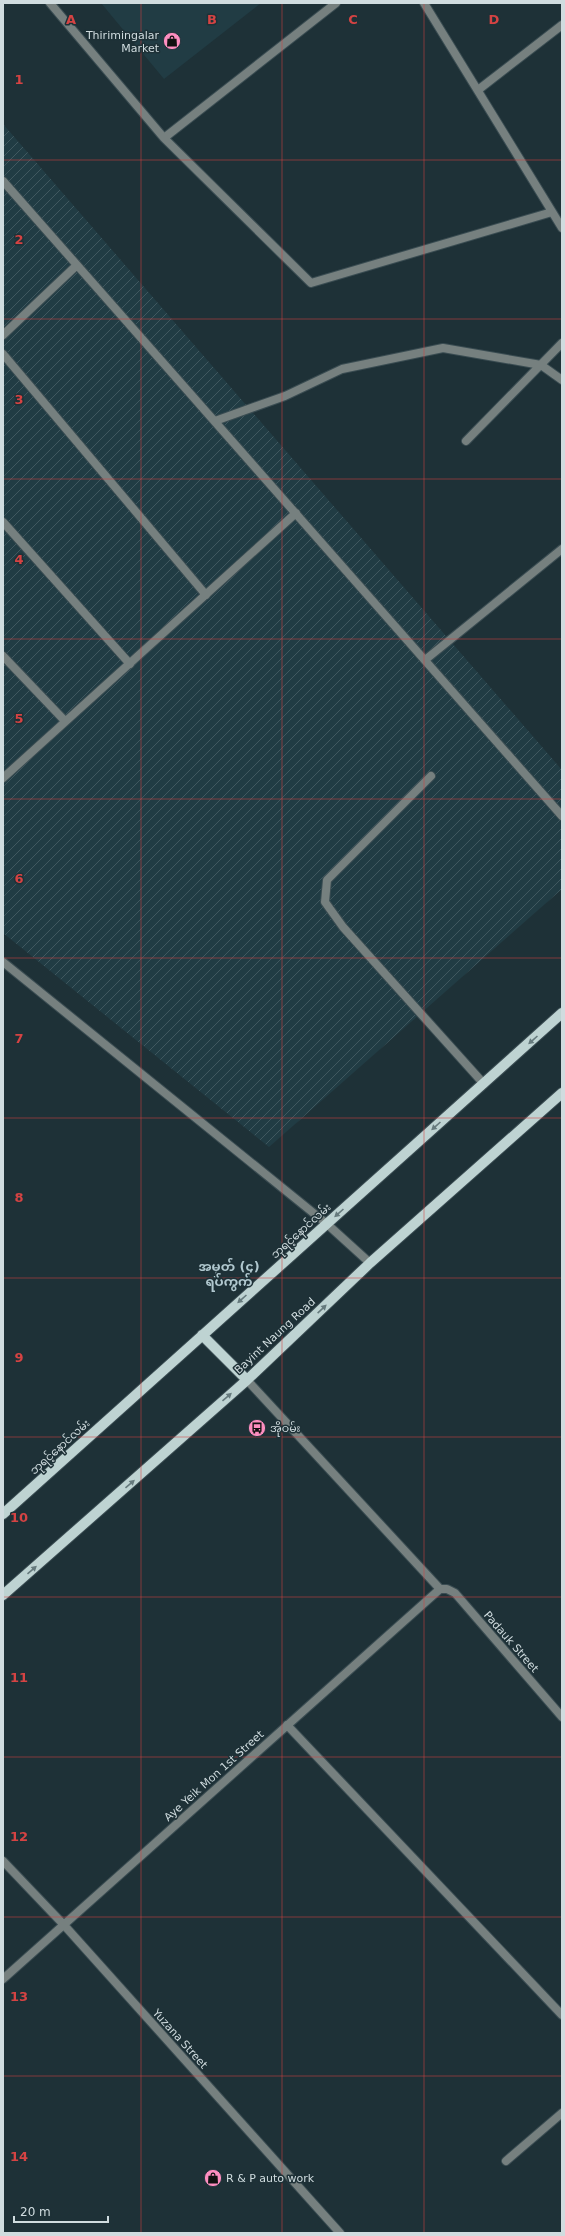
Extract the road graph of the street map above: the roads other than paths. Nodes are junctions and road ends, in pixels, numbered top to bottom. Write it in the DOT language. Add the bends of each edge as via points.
graph roads {
  1 [pos="50,3"];
  2 [pos="336,3"];
  3 [pos="424,3"];
  4 [pos="562,25"];
  5 [pos="478,90"];
  6 [pos="164,138"];
  7 [pos="3,181"];
  8 [pos="552,212"];
  9 [pos="562,228"];
  10 [pos="77,264"];
  11 [pos="3,335"];
  12 [pos="562,343"];
  13 [pos="3,354"];
  14 [pos="541,365"];
  15 [pos="562,380"];
  16 [pos="215,421"];
  17 [pos="466,441"];
  18 [pos="296,513"];
  19 [pos="3,522"];
  20 [pos="562,549"];
  21 [pos="206,595"];
  22 [pos="3,656"];
  23 [pos="425,660"];
  24 [pos="130,664"];
  25 [pos="65,721"];
  26 [pos="431,776"];
  27 [pos="3,778"];
  28 [pos="562,816"];
  29 [pos="3,962"];
  30 [pos="562,1014"];
  31 [pos="484,1084"];
  32 [pos="562,1093"];
  33 [pos="327,1224"];
  34 [pos="370,1263"];
  35 [pos="202,1335"];
  36 [pos="247,1380"];
  37 [pos="3,1514"];
  38 [pos="440,1589"];
  39 [pos="3,1595"];
  40 [pos="562,1717"];
  41 [pos="287,1725"];
  42 [pos="3,1861"];
  43 [pos="64,1925"];
  44 [pos="3,1979"];
  45 [pos="562,2015"];
  46 [pos="562,2113"];
  47 [pos="506,2161"];
  48 [pos="340,2233"];
  1 -- 6 [label="street"];
  2 -- 6 [label="street"];
  3 -- 5 [label="street"];
  4 -- 5 [label="street"];
  5 -- 8 [label="street"];
  6 -- 8 [label="street" via="311,282"];
  7 -- 10 [label="street"];
  8 -- 9 [label="street"];
  10 -- 11 [label="street"];
  10 -- 16 [label="street"];
  12 -- 14 [label="street"];
  13 -- 21 [label="street"];
  14 -- 15 [label="street"];
  14 -- 16 [label="street" via="443,348 342,369 285,396"];
  14 -- 17 [label="street"];
  16 -- 18 [label="street"];
  18 -- 21 [label="street"];
  18 -- 23 [label="street"];
  19 -- 24 [label="street"];
  20 -- 23 [label="street"];
  21 -- 24 [label="street"];
  22 -- 25 [label="street"];
  23 -- 28 [label="street"];
  24 -- 25 [label="street"];
  25 -- 27 [label="street"];
  26 -- 31 [label="street" via="327,880 325,902 343,927"];
  29 -- 33 [label="street"];
  30 -- 31 [label="main road, ဘုရင့်နောင်လမ်း, one-way"];
  31 -- 33 [label="main road, ဘုရင့်နောင်လမ်း, one-way"];
  32 -- 34 [label="main road, Bayint Naung Road"];
  33 -- 34 [label="street"];
  33 -- 35 [label="main road, ဘုရင့်နောင်လမ်း, one-way"];
  36 -- 34 [label="main road, Bayint Naung Road, one-way"];
  35 -- 36 [label="main road"];
  35 -- 37 [label="main road, ဘုရင့်နောင်လမ်း"];
  36 -- 38 [label="street"];
  39 -- 36 [label="main road, Bayint Naung Road, one-way"];
  38 -- 40 [label="street, Padauk Street" via="455,1593"];
  38 -- 41 [label="street, Aye Yeik Mon 1st Street"];
  41 -- 43 [label="street, Aye Yeik Mon 1st Street"];
  41 -- 45 [label="street"];
  42 -- 43 [label="street, Yuzana Street"];
  43 -- 44 [label="street, Aye Yeik Mon 1st Street"];
  43 -- 48 [label="street, Yuzana Street"];
  46 -- 47 [label="street"];
}
